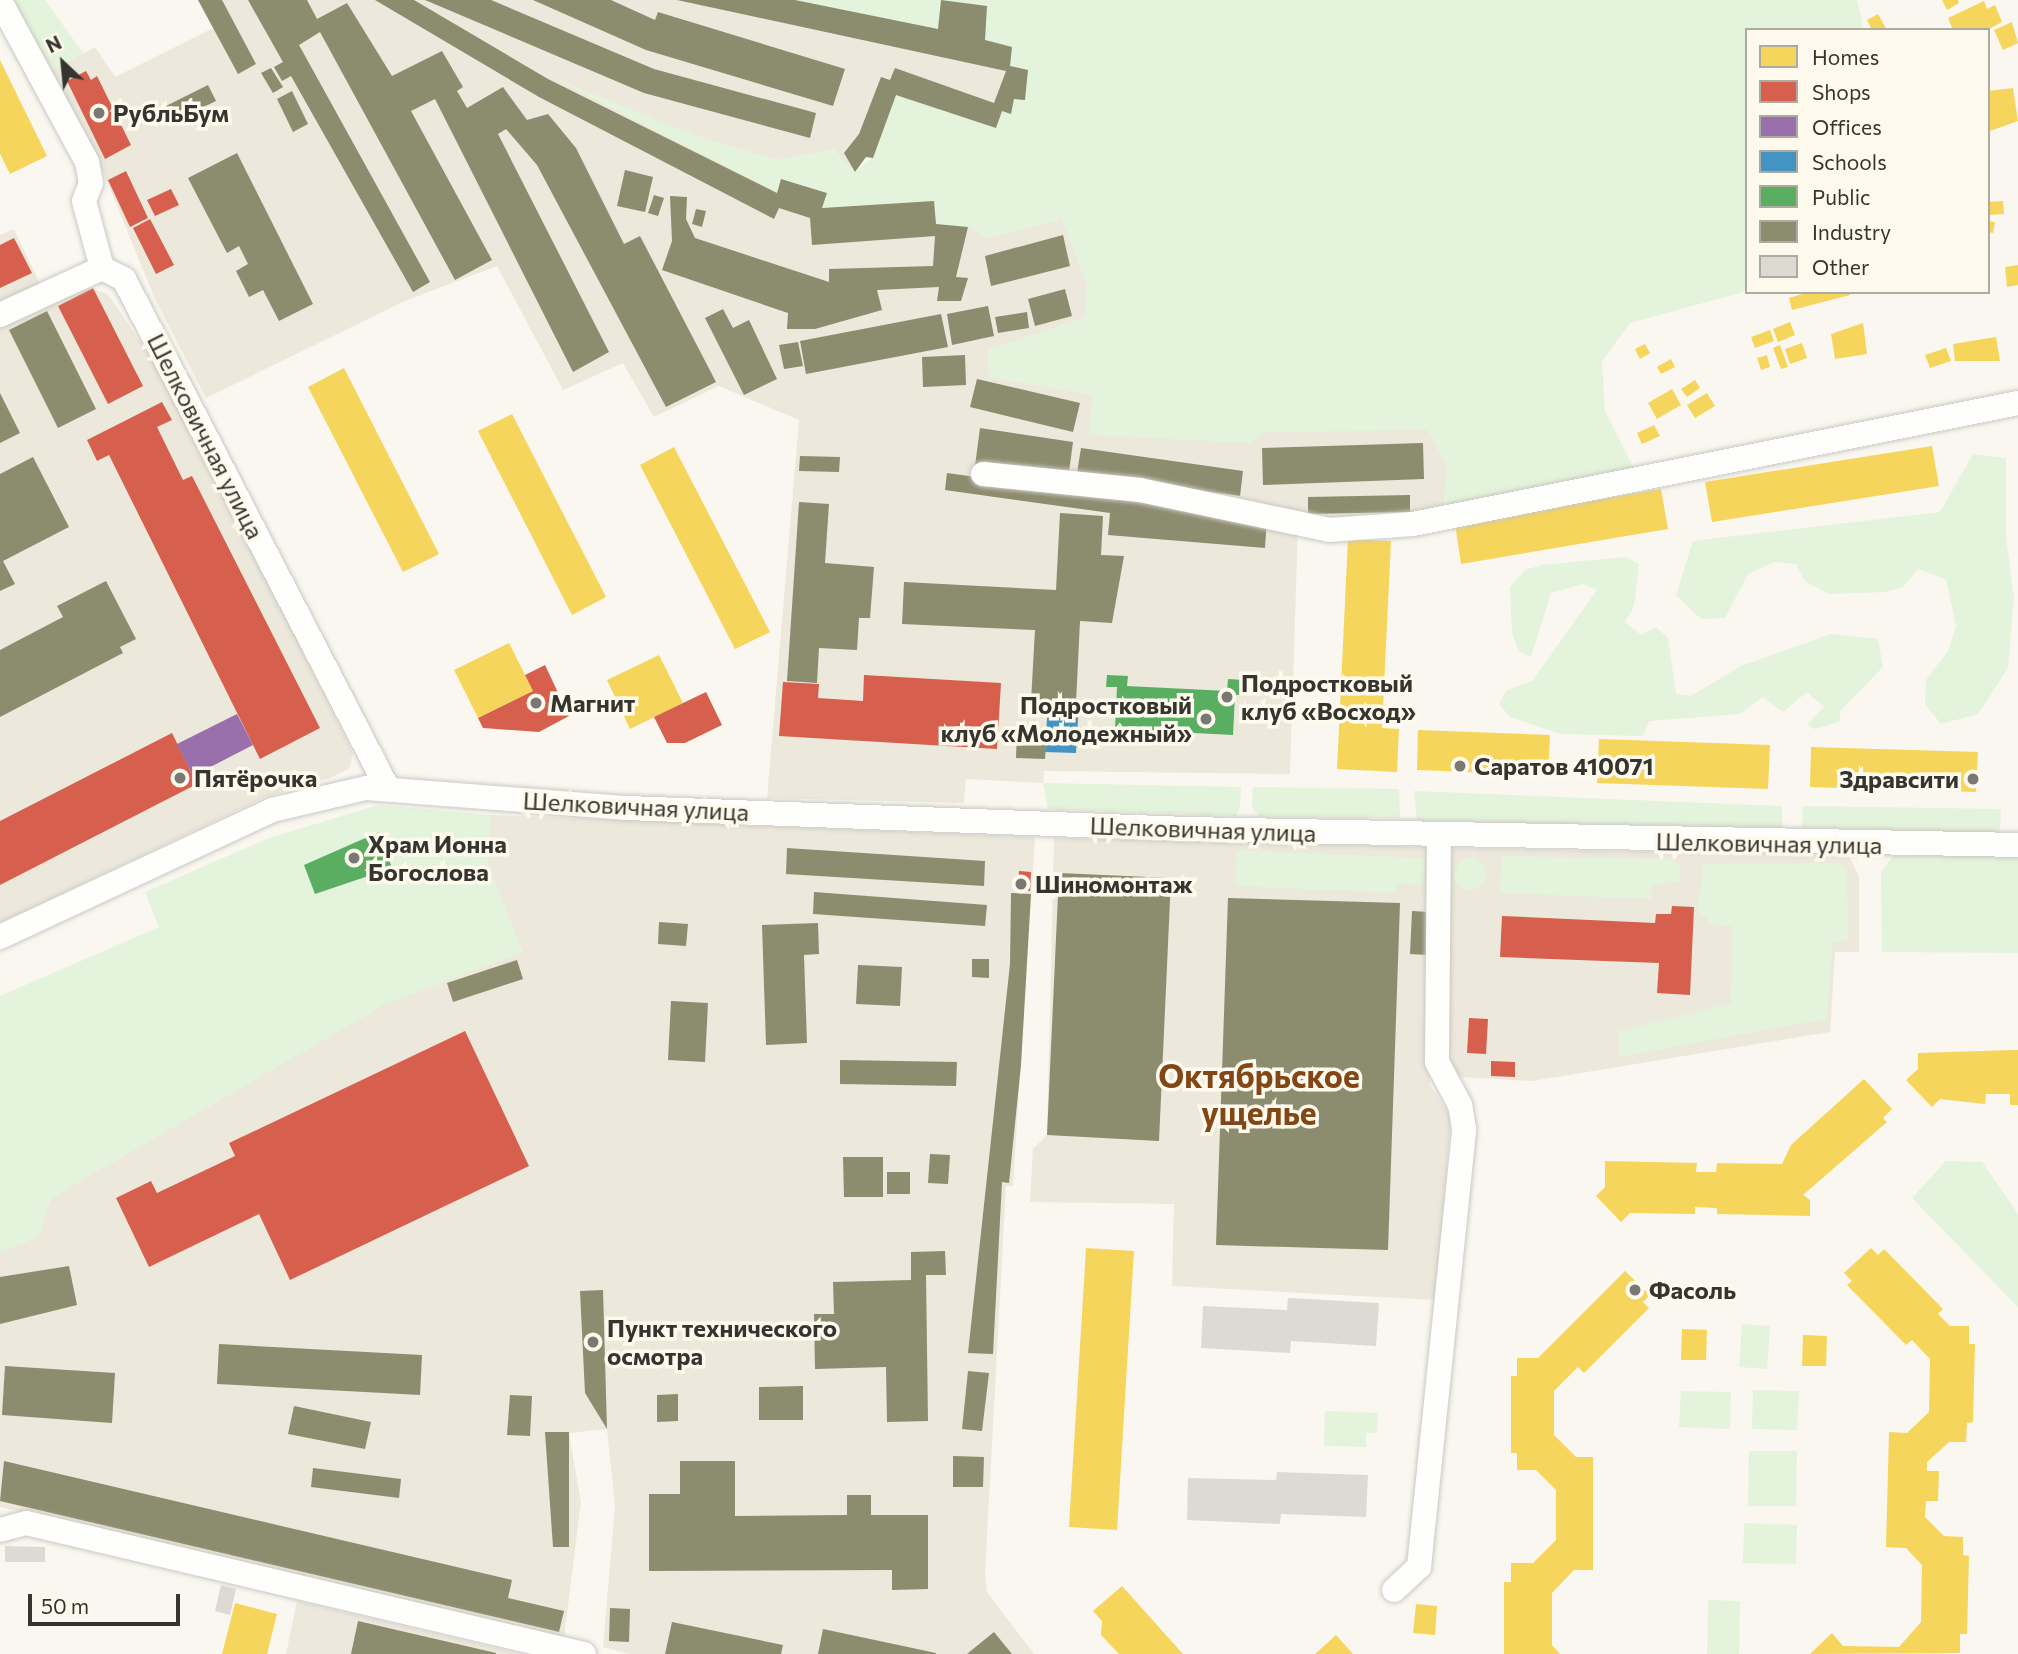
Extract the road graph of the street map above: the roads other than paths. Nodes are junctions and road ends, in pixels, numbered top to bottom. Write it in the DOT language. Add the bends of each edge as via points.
graph roads {
  1 [pos="0,1"];
  2 [pos="102,268"];
  3 [pos="0,314"];
  4 [pos="2018,403"];
  5 [pos="983,474"];
  6 [pos="388,789"];
  7 [pos="1439,836"];
  8 [pos="2018,845"];
  9 [pos="0,937"];
  10 [pos="0,1530"];
  11 [pos="1394,1590"];
  12 [pos="584,1654"];
  1 -- 2 [label="street" via="87,162 91,183 84,201"];
  2 -- 3 [label="street"];
  2 -- 6 [label="street, Шелковичная улица" via="124,279"];
  4 -- 5 [label="street" via="1413,524 1329,530 1140,490"];
  6 -- 7 [label="street, Шелковичная улица" via="627,808"];
  6 -- 9 [label="street, Шелковичная улица" via="300,799"];
  7 -- 8 [label="street, Шелковичная улица"];
  7 -- 11 [label="street" via="1437,1062 1460,1105 1464,1129 1419,1567"];
  10 -- 12 [label="street" via="26,1523"];
}
